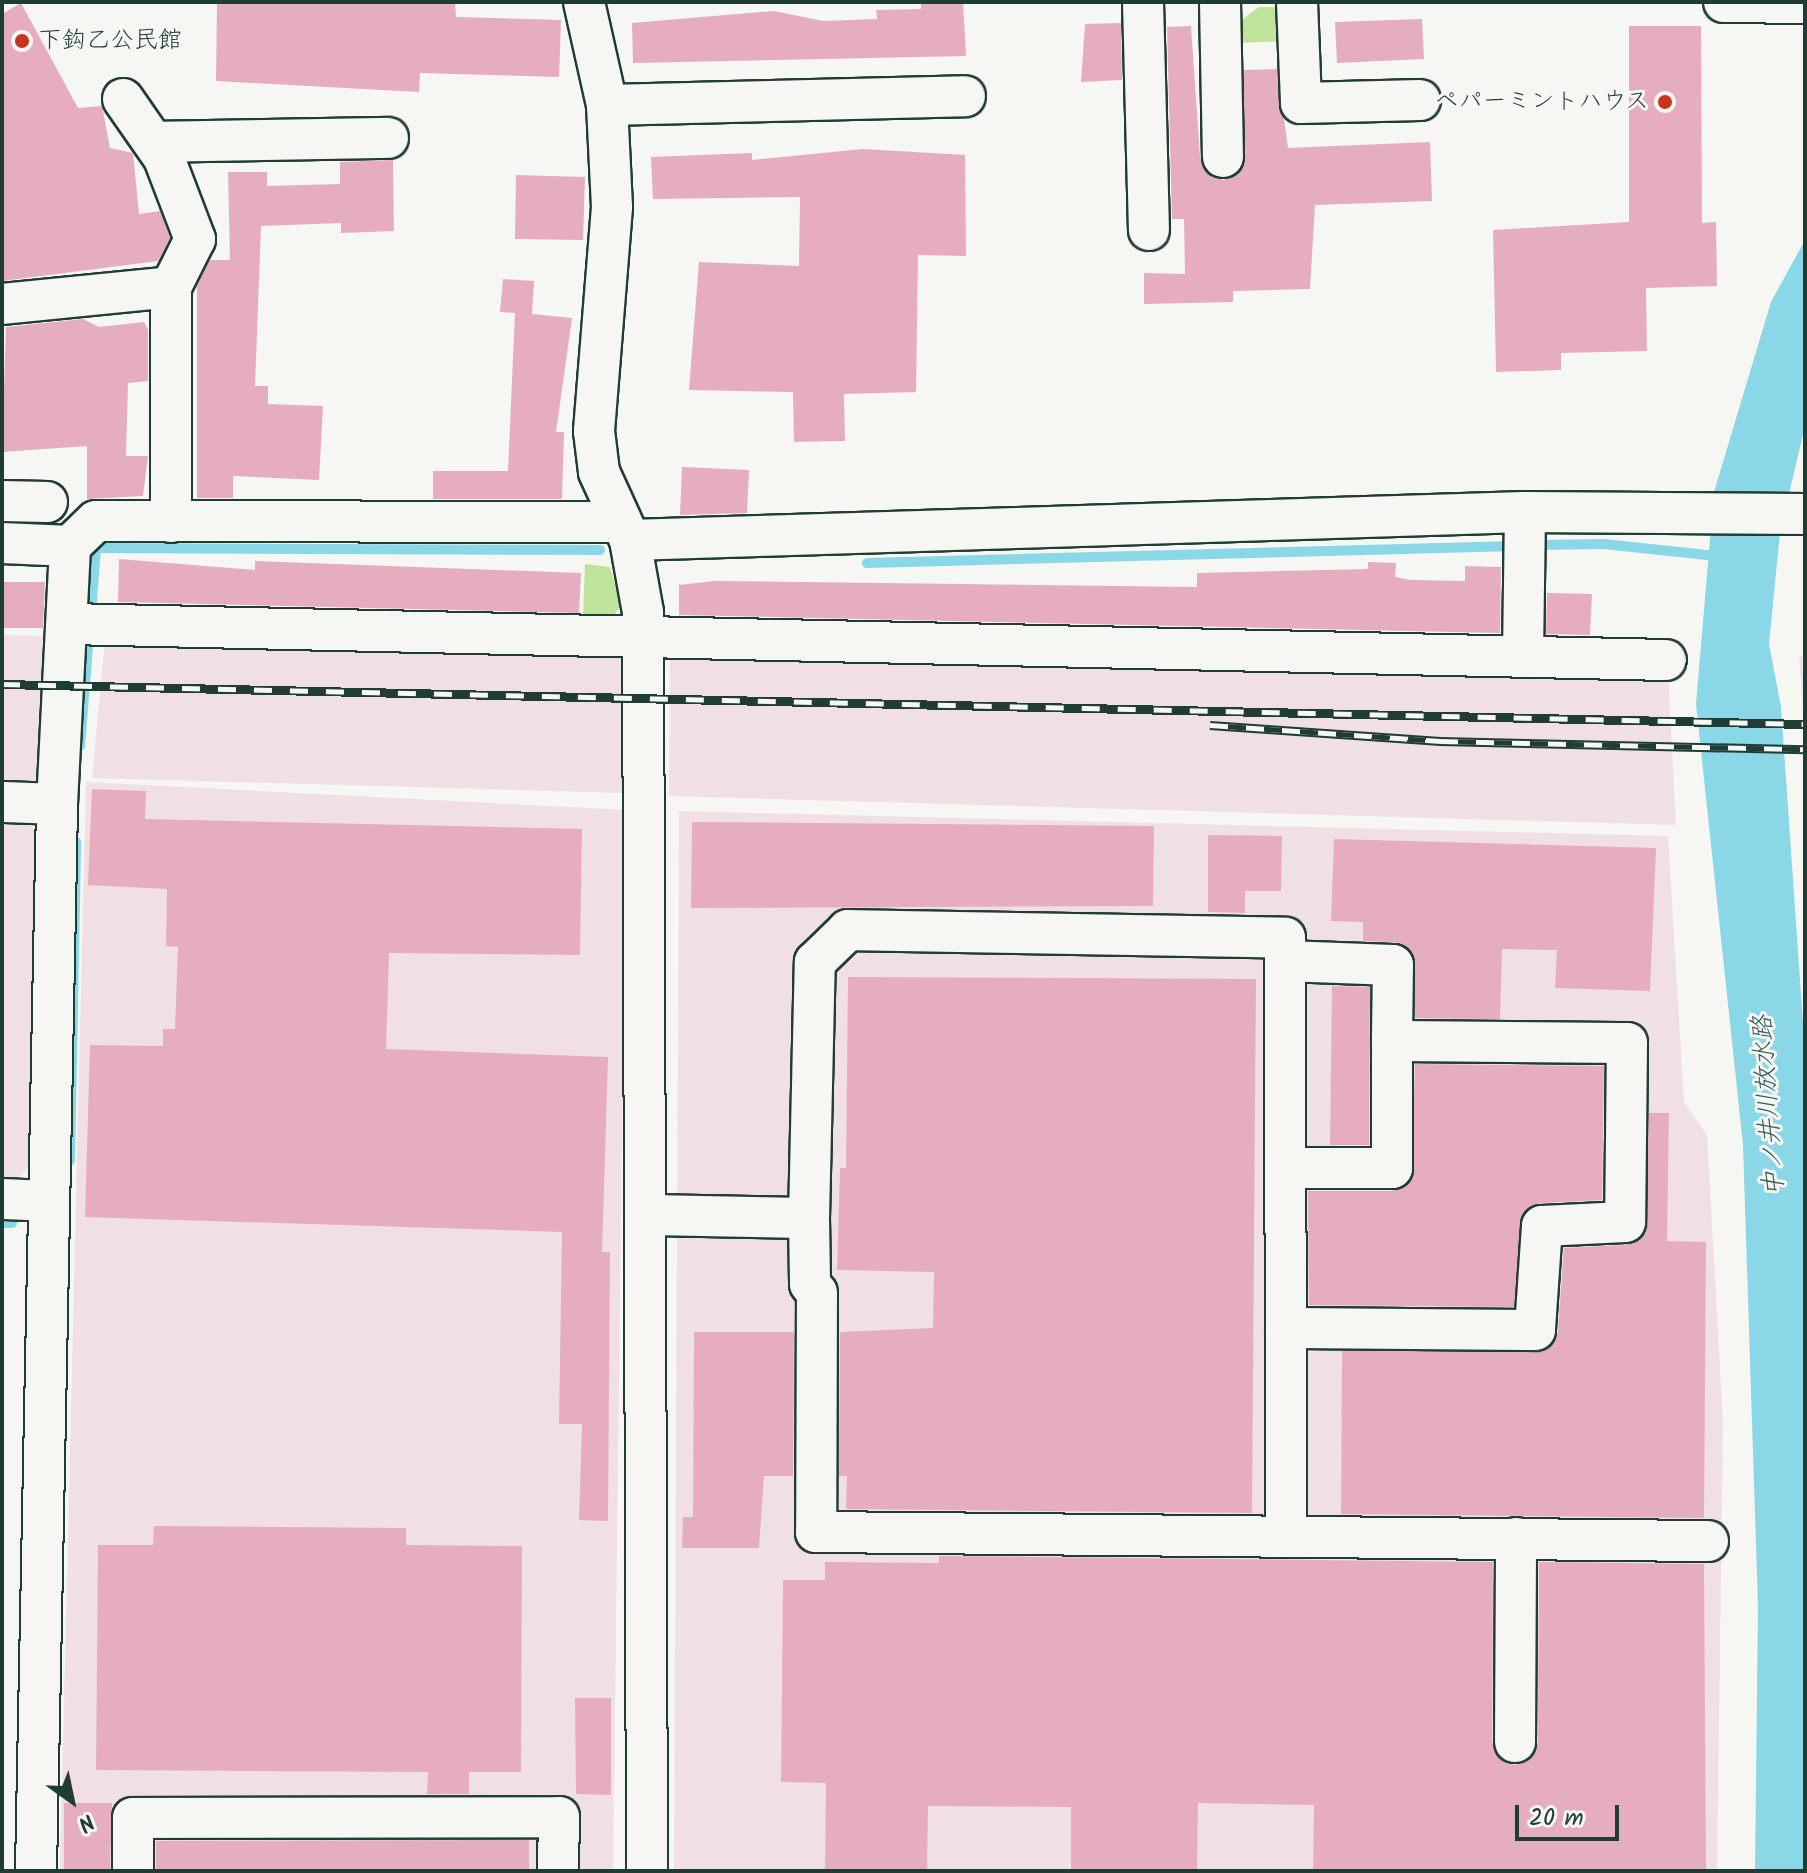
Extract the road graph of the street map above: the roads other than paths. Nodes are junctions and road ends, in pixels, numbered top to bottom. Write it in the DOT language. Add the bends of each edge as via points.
graph roads {
  1 [pos="584,2"];
  2 [pos="1143,2"];
  3 [pos="1220,2"];
  4 [pos="1297,2"];
  5 [pos="1724,2"];
  6 [pos="1805,3"];
  7 [pos="965,96"];
  8 [pos="123,99"];
  9 [pos="1420,100"];
  10 [pos="607,105"];
  11 [pos="388,138"];
  12 [pos="155,142"];
  13 [pos="1223,157"];
  14 [pos="1149,230"];
  15 [pos="171,287"];
  16 [pos="2,304"];
  17 [pos="2,501"];
  18 [pos="47,502"];
  19 [pos="1525,512"];
  20 [pos="1805,514"];
  21 [pos="171,522"];
  22 [pos="625,531"];
  23 [pos="83,534"];
  24 [pos="2,543"];
  25 [pos="68,624"];
  26 [pos="644,635"];
  27 [pos="1523,656"];
  28 [pos="1666,660"];
  29 [pos="2,802"];
  30 [pos="57,804"];
  31 [pos="1285,961"];
  32 [pos="1392,1041"];
  33 [pos="1286,1168"];
  34 [pos="2,1199"];
  35 [pos="48,1201"];
  36 [pos="646,1215"];
  37 [pos="809,1218"];
  38 [pos="1286,1328"];
  39 [pos="1286,1536"];
  40 [pos="1516,1538"];
  41 [pos="1708,1541"];
  42 [pos="1515,1742"];
  43 [pos="36,1871"];
  44 [pos="133,1871"];
  45 [pos="558,1871"];
  46 [pos="647,1871"];
  1 -- 10 [label="street"];
  2 -- 14 [label="street"];
  3 -- 13 [label="street"];
  4 -- 9 [label="street" via="1301,103"];
  5 -- 6 [label="street"];
  7 -- 10 [label="street"];
  8 -- 12 [label="street"];
  10 -- 22 [label="street" via="612,207 594,431 599,472"];
  11 -- 12 [label="street"];
  12 -- 15 [label="street" via="195,239"];
  15 -- 16 [label="street"];
  15 -- 21 [label="street"];
  17 -- 18 [label="street"];
  19 -- 20 [label="street"];
  19 -- 22 [label="street"];
  19 -- 27 [label="street"];
  21 -- 22 [label="street"];
  21 -- 23 [label="street"];
  22 -- 26 [label="street"];
  23 -- 24 [label="street"];
  23 -- 25 [label="street"];
  25 -- 26 [label="street"];
  25 -- 30 [label="street"];
  26 -- 27 [label="street"];
  26 -- 36 [label="street"];
  27 -- 28 [label="street"];
  29 -- 30 [label="street"];
  30 -- 35 [label="street"];
  31 -- 32 [label="street" via="1393,965"];
  31 -- 33 [label="street"];
  31 -- 37 [label="street" via="1285,938 848,930 815,962"];
  32 -- 33 [label="street" via="1392,1168"];
  32 -- 38 [label="street" via="1627,1043 1625,1222 1542,1226 1535,1330"];
  33 -- 38 [label="street"];
  34 -- 35 [label="street"];
  35 -- 43 [label="street"];
  36 -- 37 [label="street"];
  36 -- 46 [label="street"];
  37 -- 39 [label="street" via="810,1284 817,1293 816,1532"];
  38 -- 39 [label="street"];
  39 -- 40 [label="street"];
  40 -- 41 [label="street"];
  40 -- 42 [label="street"];
  44 -- 45 [label="street" via="133,1818 559,1817"];
}
